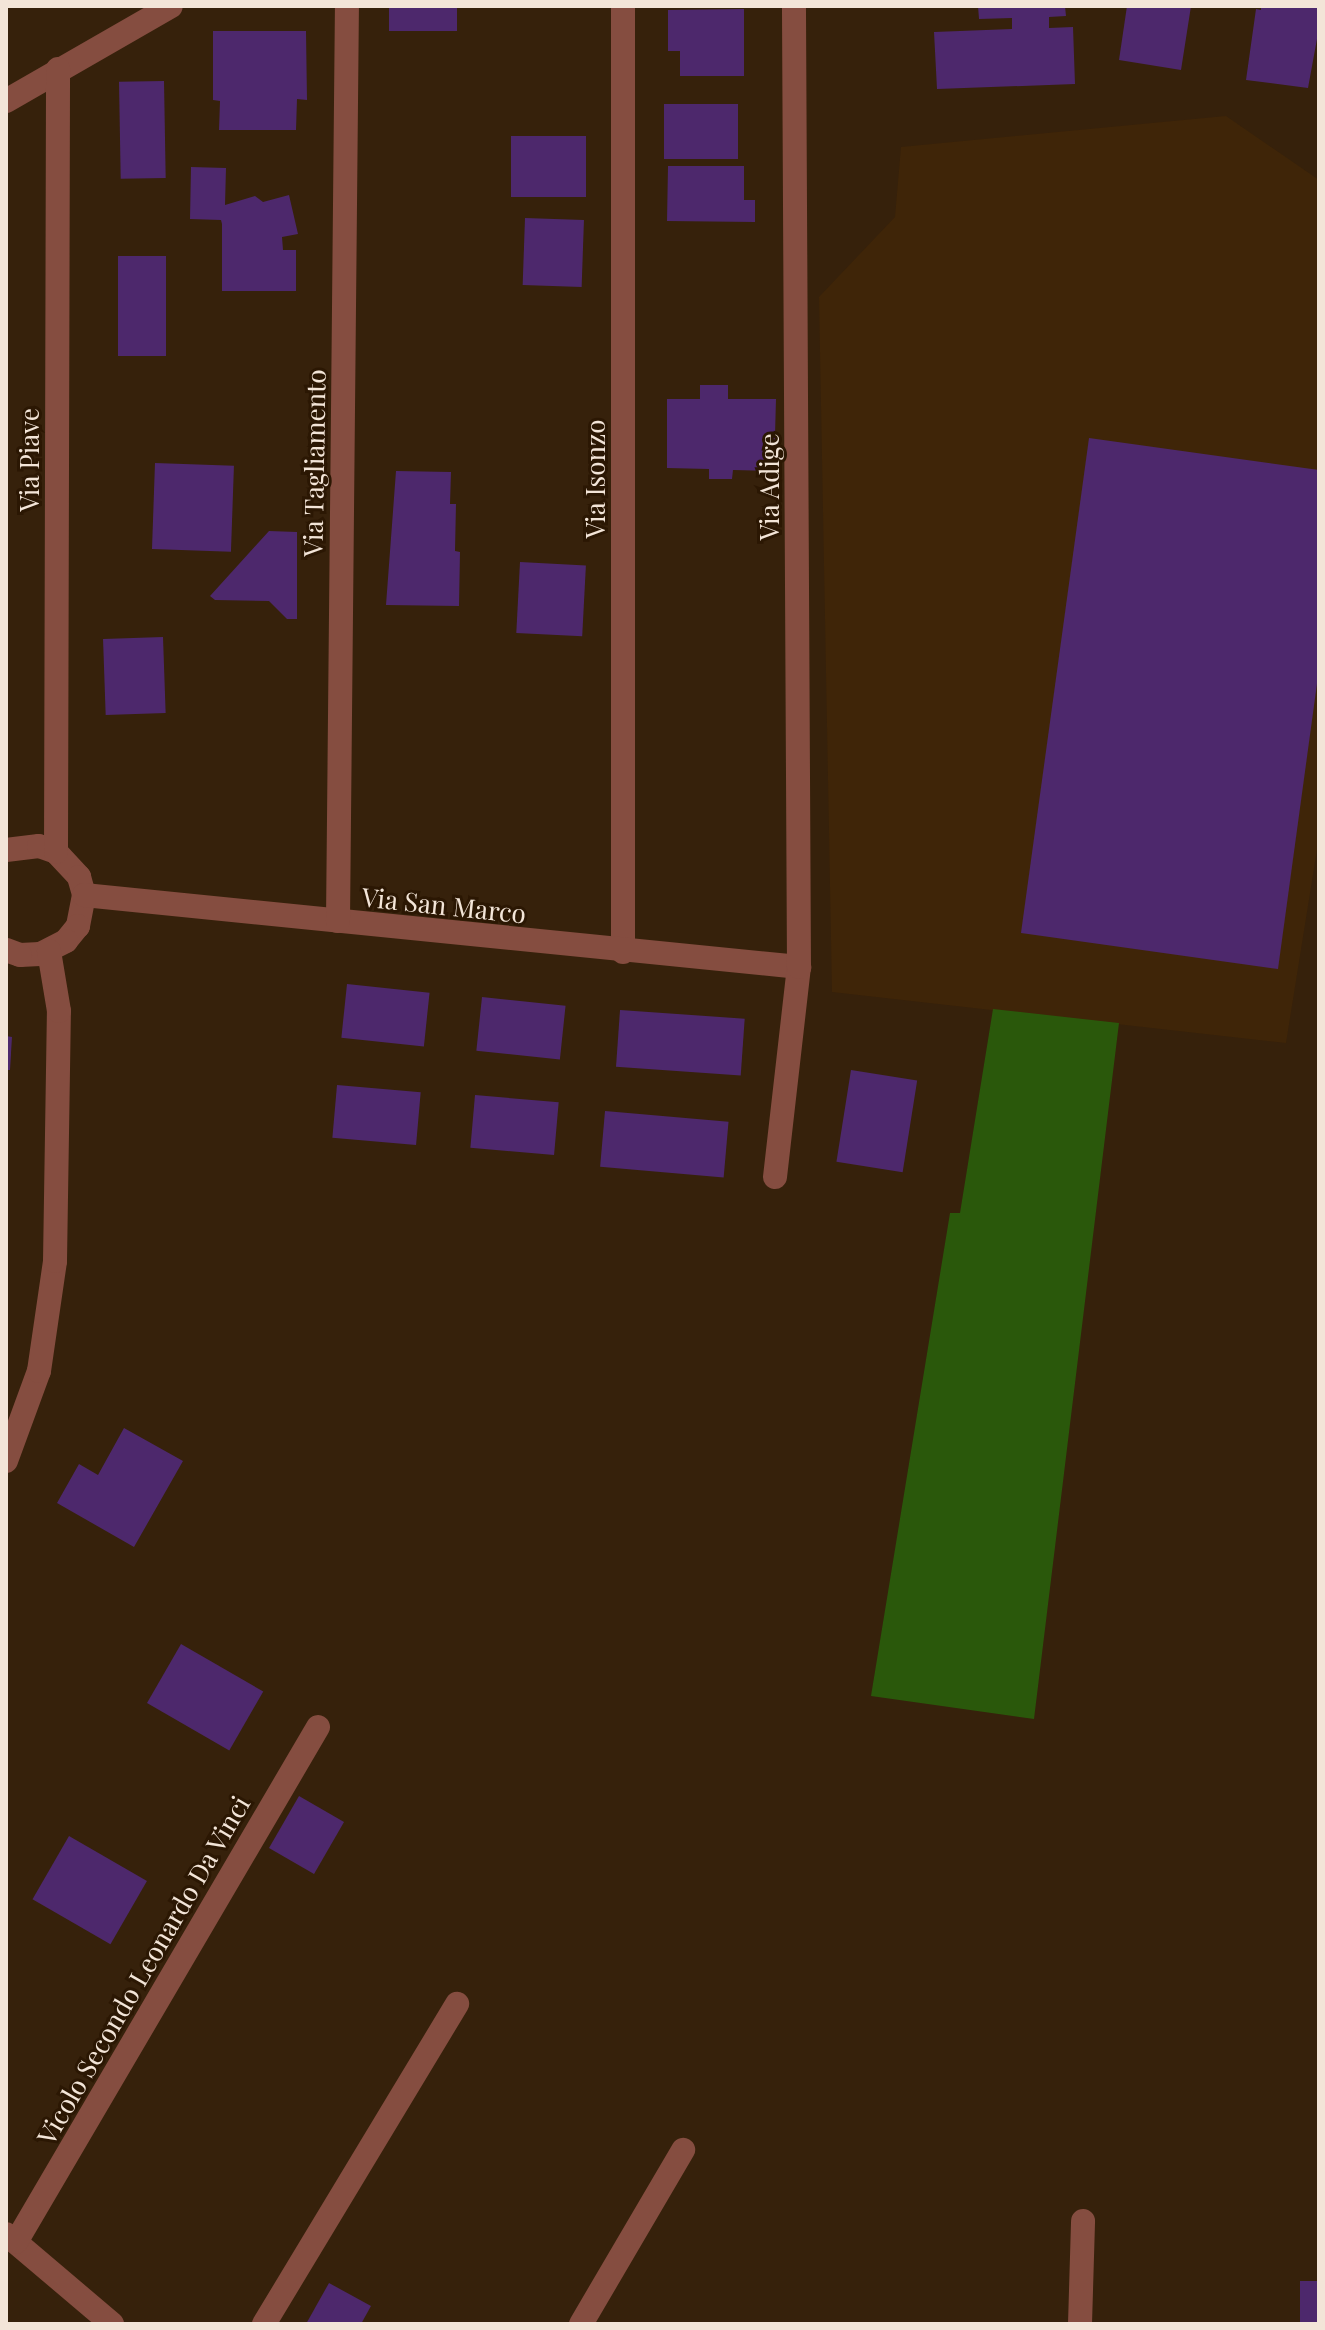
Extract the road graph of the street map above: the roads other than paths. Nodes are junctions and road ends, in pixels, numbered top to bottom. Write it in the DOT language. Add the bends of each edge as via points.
graph roads {
  1 [pos="171,6"];
  2 [pos="347,6"];
  3 [pos="623,6"];
  4 [pos="794,6"];
  5 [pos="58,69"];
  6 [pos="6,101"];
  7 [pos="6,850"];
  8 [pos="56,852"];
  9 [pos="84,895"];
  10 [pos="338,921"];
  11 [pos="6,950"];
  12 [pos="49,951"];
  13 [pos="623,952"];
  14 [pos="799,967"];
  15 [pos="775,1177"];
  16 [pos="6,1461"];
  17 [pos="318,1727"];
  18 [pos="457,2004"];
  19 [pos="683,2150"];
  20 [pos="1083,2221"];
  21 [pos="11,2238"];
  22 [pos="112,2324"];
  23 [pos="264,2324"];
  24 [pos="581,2324"];
  25 [pos="1080,2324"];
  1 -- 5 [label="street"];
  2 -- 10 [label="street, Via Tagliamento"];
  3 -- 13 [label="street, Via Isonzo"];
  4 -- 14 [label="street, Via Adige"];
  5 -- 6 [label="street"];
  5 -- 8 [label="street, Via Piave"];
  7 -- 8 [label="street" via="39,846"];
  8 -- 9 [label="street" via="79,877"];
  9 -- 10 [label="street, Via San Marco"];
  9 -- 12 [label="street" via="78,926"];
  10 -- 13 [label="street, Via San Marco"];
  11 -- 12 [label="street" via="20,955"];
  12 -- 16 [label="street" via="59,1011 55,1261 39,1371"];
  13 -- 14 [label="street, Via San Marco"];
  14 -- 15 [label="street, Via Adige"];
  17 -- 21 [label="street, Vicolo Secondo Leonardo Da Vinci"];
  18 -- 23 [label="street"];
  19 -- 24 [label="street"];
  20 -- 25 [label="street"];
  21 -- 22 [label="street"];
}
